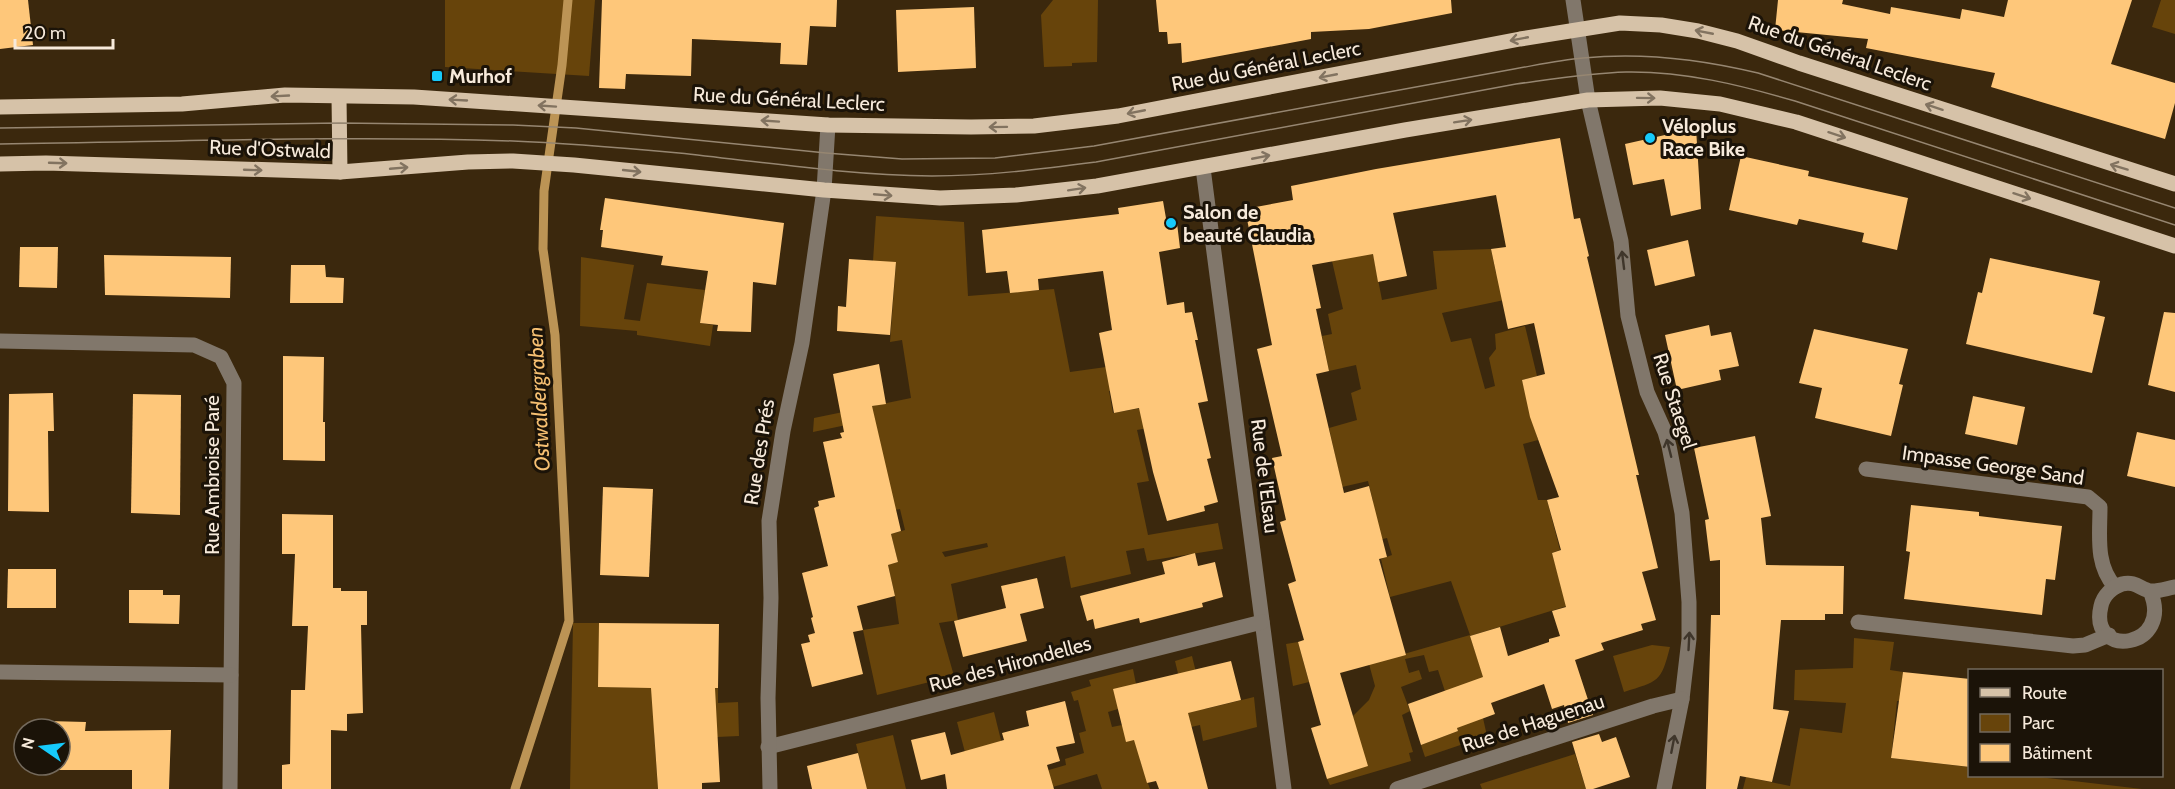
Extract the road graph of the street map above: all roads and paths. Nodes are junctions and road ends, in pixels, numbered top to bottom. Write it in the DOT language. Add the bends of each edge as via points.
graph roads {
  1 [pos="1573,0"];
  2 [pos="1577,28"];
  3 [pos="339,97"];
  4 [pos="1588,100"];
  5 [pos="0,107"];
  6 [pos="828,124"];
  7 [pos="0,164"];
  8 [pos="1203,168"];
  9 [pos="340,172"];
  10 [pos="2175,184"];
  11 [pos="824,190"];
  12 [pos="2175,246"];
  13 [pos="0,341"];
  14 [pos="1866,469"];
  15 [pos="2115,587"];
  16 [pos="2175,587"];
  17 [pos="2150,591"];
  18 [pos="1262,622"];
  19 [pos="1858,622"];
  20 [pos="2109,635"];
  21 [pos="0,672"];
  22 [pos="231,675"];
  23 [pos="1682,699"];
  24 [pos="768,747"];
  25 [pos="230,789"];
  26 [pos="770,789"];
  27 [pos="1284,789"];
  28 [pos="1397,789"];
  29 [pos="1664,789"];
  1 -- 2 [label="street, Rue Staegel"];
  2 -- 4 [label="street, Rue Staegel"];
  2 -- 6 [label="main road, Rue du Général Leclerc, one-way" via="1118,116 1056,124"];
  10 -- 2 [label="main road, Rue du Général Leclerc, one-way" via="1717,35 1620,22"];
  3 -- 5 [label="main road, one-way" via="285,95 182,104"];
  6 -- 3 [label="main road, Rue du Général Leclerc, one-way" via="414,98"];
  3 -- 9 [label="main road, Rue d'Ostwald"];
  8 -- 4 [label="main road, one-way"];
  4 -- 12 [label="main road, one-way" via="1660,98 1748,109"];
  23 -- 4 [label="street, Rue Staegel, one-way" via="1689,639 1682,513 1669,446 1647,392 1628,316 1620,241"];
  6 -- 11 [label="street, Rue des Prés"];
  7 -- 9 [label="main road, Rue d'Ostwald, one-way"];
  11 -- 8 [label="main road, one-way" via="981,198 1059,192"];
  8 -- 18 [label="street, Rue de l'Elsau"];
  9 -- 11 [label="main road, one-way" via="513,161"];
  11 -- 24 [label="street, Rue des Prés" via="802,343 784,422 769,521"];
  13 -- 22 [label="street, Rue Ambroise Paré" via="194,345 221,357 234,383"];
  14 -- 15 [label="street, Impasse George Sand" via="2088,497 2100,507 2100,558 2107,579"];
  15 -- 17 [label="street" via="2133,583"];
  15 -- 20 [label="street" via="2101,604 2100,616"];
  16 -- 17 [label="street"];
  17 -- 20 [label="street" via="2159,612 2152,633 2131,643"];
  18 -- 24 [label="street, Rue des Hirondelles"];
  18 -- 27 [label="street, Rue de l'Elsau"];
  19 -- 20 [label="street" via="2073,646"];
  21 -- 22 [label="street"];
  22 -- 25 [label="street, Rue Ambroise Paré"];
  23 -- 28 [label="street, Rue de Haguenau"];
  29 -- 23 [label="street, Rue Staegel, one-way"];
  24 -- 26 [label="street, Rue des Prés"];
}
